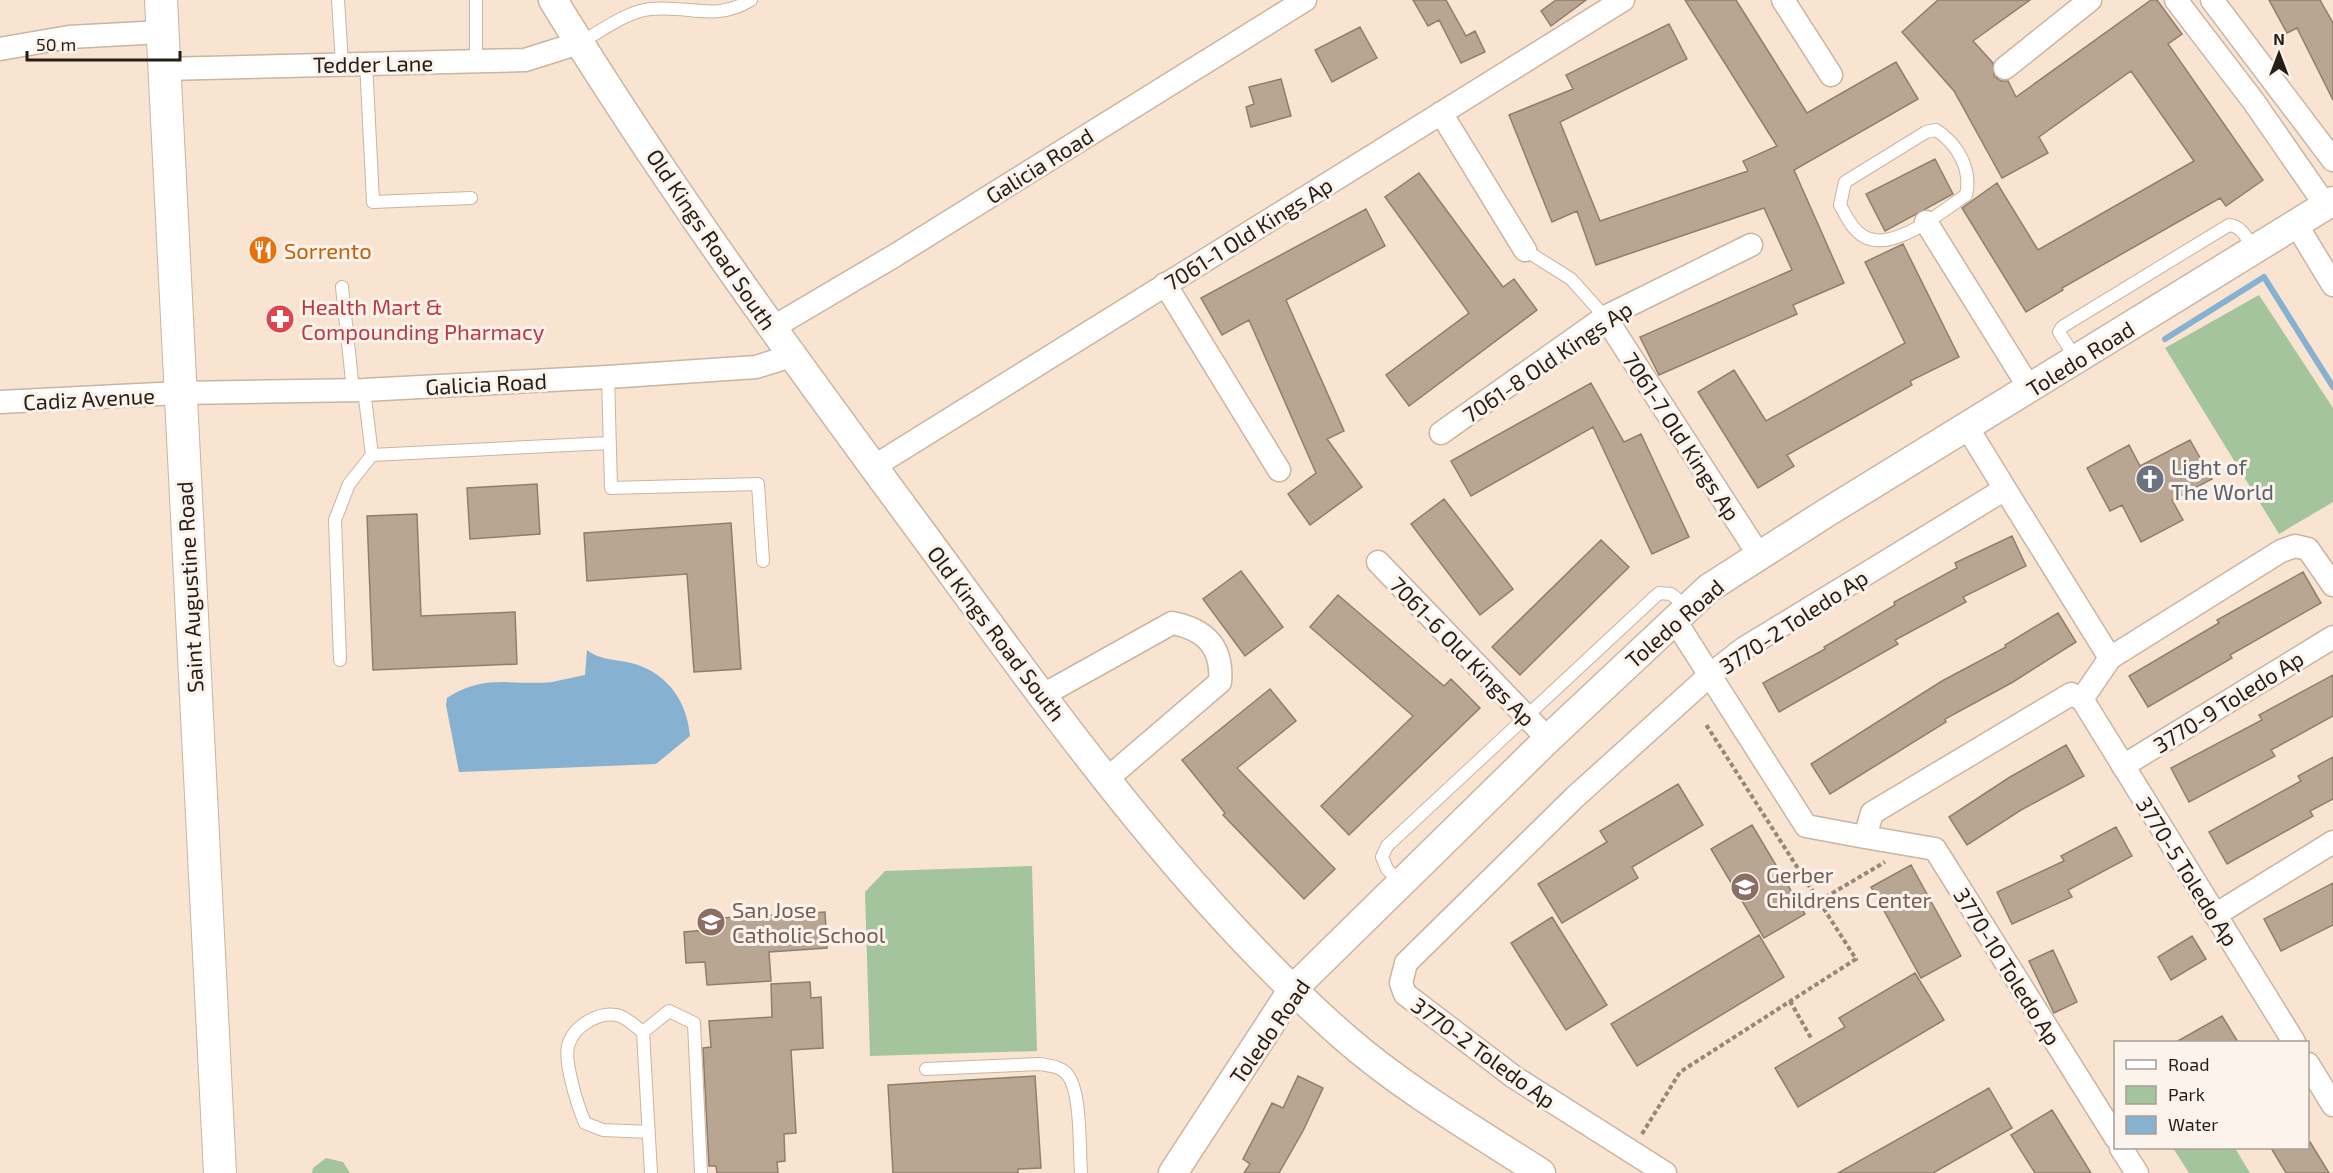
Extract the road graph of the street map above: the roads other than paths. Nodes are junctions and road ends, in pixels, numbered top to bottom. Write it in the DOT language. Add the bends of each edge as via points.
graph roads {
  1 [pos="161,0"];
  2 [pos="338,0"];
  3 [pos="476,0"];
  4 [pos="552,0"];
  5 [pos="750,0"];
  6 [pos="1305,0"];
  7 [pos="1623,0"];
  8 [pos="1783,0"];
  9 [pos="2090,0"];
  10 [pos="2176,0"];
  11 [pos="2212,0"];
  12 [pos="162,32"];
  13 [pos="579,43"];
  14 [pos="0,49"];
  15 [pos="476,61"];
  16 [pos="366,62"];
  17 [pos="342,63"];
  18 [pos="2006,68"];
  19 [pos="164,69"];
  20 [pos="1831,75"];
  21 [pos="1442,113"];
  22 [pos="2331,155"];
  23 [pos="471,198"];
  24 [pos="2329,204"];
  25 [pos="1926,222"];
  26 [pos="2296,224"];
  27 [pos="1751,245"];
  28 [pos="1525,250"];
  29 [pos="1165,284"];
  30 [pos="2333,285"];
  31 [pos="342,287"];
  32 [pos="1605,317"];
  33 [pos="772,328"];
  34 [pos="791,356"];
  35 [pos="608,377"];
  36 [pos="2030,389"];
  37 [pos="359,390"];
  38 [pos="179,393"];
  39 [pos="0,402"];
  40 [pos="1967,427"];
  41 [pos="1441,433"];
  42 [pos="609,443"];
  43 [pos="372,456"];
  44 [pos="873,467"];
  45 [pos="1279,470"];
  46 [pos="2005,489"];
  47 [pos="1760,555"];
  48 [pos="763,561"];
  49 [pos="1378,562"];
  50 [pos="2333,585"];
  51 [pos="1681,613"];
  52 [pos="2333,637"];
  53 [pos="2110,658"];
  54 [pos="340,660"];
  55 [pos="1710,675"];
  56 [pos="1043,695"];
  57 [pos="2082,699"];
  58 [pos="1526,718"];
  59 [pos="1548,740"];
  60 [pos="2123,766"];
  61 [pos="1108,778"];
  62 [pos="1865,837"];
  63 [pos="2333,842"];
  64 [pos="1400,883"];
  65 [pos="2215,915"];
  66 [pos="1293,989"];
  67 [pos="643,1032"];
  68 [pos="2293,1041"];
  69 [pos="2309,1067"];
  70 [pos="926,1069"];
  71 [pos="2333,1105"];
  72 [pos="649,1132"];
  73 [pos="2114,1136"];
  74 [pos="2122,1149"];
  75 [pos="220,1173"];
  76 [pos="651,1173"];
  77 [pos="701,1173"];
  78 [pos="1081,1173"];
  79 [pos="1173,1173"];
  80 [pos="1541,1173"];
  81 [pos="1665,1173"];
  82 [pos="2137,1173"];
  1 -- 12 [label="main road, Saint Augustine Road"];
  2 -- 17 [label="lane"];
  3 -- 15 [label="lane"];
  4 -- 13 [label="street, Old Kings Road South"];
  5 -- 13 [label="lane" via="733,11 648,9"];
  6 -- 33 [label="street, Galicia Road"];
  7 -- 21 [label="street, 7061-1 Old Kings Ap"];
  8 -- 20 [label="street"];
  9 -- 18 [label="street"];
  10 -- 24 [label="street"];
  11 -- 22 [label="street"];
  12 -- 14 [label="street" via="69,38"];
  12 -- 19 [label="main road, Saint Augustine Road"];
  13 -- 15 [label="street, Tedder Lane" via="525,60"];
  13 -- 33 [label="street, Old Kings Road South"];
  15 -- 16 [label="street, Tedder Lane"];
  16 -- 17 [label="street, Tedder Lane"];
  16 -- 23 [label="lane" via="373,202"];
  17 -- 19 [label="street, Tedder Lane"];
  19 -- 38 [label="main road, Saint Augustine Road"];
  21 -- 28 [label="street"];
  21 -- 29 [label="street, 7061-1 Old Kings Ap"];
  24 -- 26 [label="street, Toledo Road"];
  25 -- 25 [label="lane" via="1966,195 1968,184 1969,173 1948,138 1936,130 1926,132 1845,182 1840,205 1850,224 1869,239 1889,241"];
  25 -- 36 [label="street"];
  26 -- 30 [label="street"];
  26 -- 36 [label="street, Toledo Road"];
  27 -- 32 [label="street, 7061-8 Old Kings Ap"];
  28 -- 32 [label="lane" via="1571,279"];
  29 -- 44 [label="street, 7061-1 Old Kings Ap"];
  29 -- 45 [label="street"];
  31 -- 37 [label="lane"];
  32 -- 41 [label="street, 7061-8 Old Kings Ap"];
  32 -- 47 [label="street, 7061-7 Old Kings Ap"];
  33 -- 34 [label="street, Old Kings Road South"];
  34 -- 35 [label="street, Galicia Road" via="756,367"];
  34 -- 44 [label="street, Old Kings Road South"];
  35 -- 37 [label="street, Galicia Road"];
  35 -- 42 [label="lane"];
  36 -- 40 [label="street, Toledo Road"];
  37 -- 38 [label="street, Galicia Road"];
  37 -- 43 [label="lane"];
  38 -- 39 [label="street, Cadiz Avenue"];
  38 -- 75 [label="main road, Saint Augustine Road"];
  40 -- 46 [label="street"];
  40 -- 47 [label="street, Toledo Road"];
  42 -- 43 [label="lane"];
  42 -- 48 [label="lane" via="611,488 758,483"];
  43 -- 54 [label="lane" via="350,483 334,520"];
  44 -- 56 [label="street, Old Kings Road South"];
  46 -- 53 [label="street"];
  46 -- 55 [label="street, 3770-2 Toledo Ap" via="1743,649"];
  47 -- 51 [label="street, Toledo Road" via="1709,588"];
  49 -- 58 [label="street, 7061-6 Old Kings Ap"];
  50 -- 53 [label="street" via="2308,549 2295,546"];
  51 -- 55 [label="street, 3770-10 Toledo Ap"];
  51 -- 58 [label="lane" via="1671,594 1659,593"];
  51 -- 59 [label="street, Toledo Road"];
  52 -- 60 [label="street, 3770-9 Toledo Ap"];
  53 -- 57 [label="street"];
  55 -- 62 [label="street, 3770-10 Toledo Ap" via="1806,826"];
  55 -- 81 [label="street, 3770-2 Toledo Ap" via="1575,797 1415,952 1406,963 1401,983 1405,994 1459,1038"];
  56 -- 61 [label="street, Old Kings Road South"];
  56 -- 61 [label="street" via="1172,623 1192,626 1216,649 1222,663 1220,682"];
  57 -- 60 [label="street, 3770-5 Toledo Ap"];
  57 -- 62 [label="street" via="2070,694 1872,813"];
  58 -- 59 [label="street, 7061-6 Old Kings Ap"];
  58 -- 64 [label="lane" via="1388,846 1382,857"];
  59 -- 64 [label="street, Toledo Road"];
  60 -- 65 [label="street, 3770-5 Toledo Ap"];
  61 -- 66 [label="street, Old Kings Road South" via="1196,888"];
  62 -- 73 [label="street, 3770-10 Toledo Ap" via="1935,849"];
  63 -- 65 [label="street"];
  64 -- 66 [label="street, Toledo Road"];
  65 -- 68 [label="street, 3770-5 Toledo Ap"];
  66 -- 79 [label="street, Toledo Road"];
  66 -- 80 [label="street, Old Kings Road South" via="1345,1038 1461,1123"];
  67 -- 72 [label="lane"];
  67 -- 72 [label="lane" via="620,1016 588,1021 574,1033 567,1056 585,1123 603,1130"];
  67 -- 77 [label="lane" via="669,1011 694,1023"];
  69 -- 71 [label="street"];
  70 -- 78 [label="lane" via="1040,1064 1065,1072 1076,1096"];
  72 -- 76 [label="lane"];
  74 -- 82 [label="street"];
}
